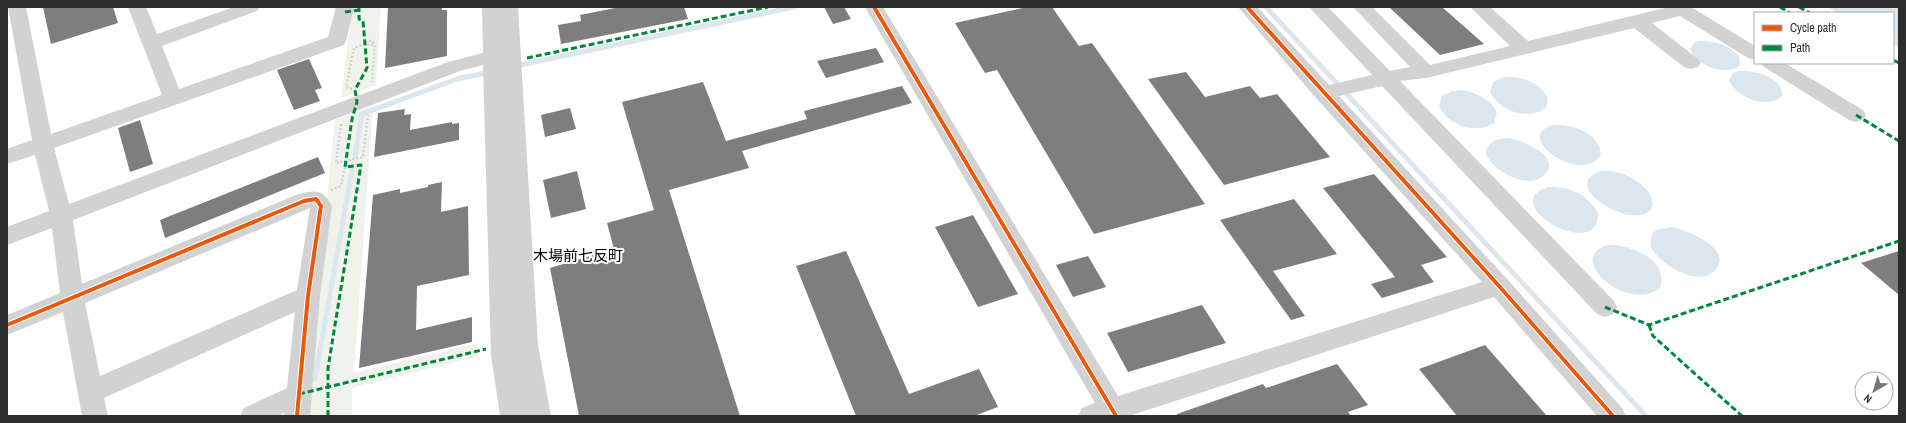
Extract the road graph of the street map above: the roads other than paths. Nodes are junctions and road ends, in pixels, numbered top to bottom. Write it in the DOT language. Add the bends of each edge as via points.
graph roads {
  1 [pos="17,7"];
  2 [pos="137,7"];
  3 [pos="251,7"];
  4 [pos="345,7"];
  5 [pos="490,7"];
  6 [pos="509,7"];
  7 [pos="874,7"];
  8 [pos="1247,7"];
  9 [pos="1318,7"];
  10 [pos="1362,7"];
  11 [pos="1479,7"];
  12 [pos="1681,9"];
  13 [pos="1637,21"];
  14 [pos="150,43"];
  15 [pos="1524,48"];
  16 [pos="1754,53"];
  17 [pos="501,54"];
  18 [pos="1691,63"];
  19 [pos="1772,64"];
  20 [pos="1426,72"];
  21 [pos="1387,78"];
  22 [pos="1323,93"];
  23 [pos="173,99"];
  24 [pos="1856,115"];
  25 [pos="43,144"];
  26 [pos="7,157"];
  27 [pos="61,215"];
  28 [pos="7,236"];
  29 [pos="1499,286"];
  30 [pos="308,296"];
  31 [pos="72,298"];
  32 [pos="1605,307"];
  33 [pos="7,324"];
  34 [pos="90,392"];
  35 [pos="298,405"];
  36 [pos="1106,413"];
  37 [pos="95,416"];
  38 [pos="253,416"];
  39 [pos="513,416"];
  40 [pos="538,416"];
  41 [pos="1613,416"];
  1 -- 25 [label="street"];
  2 -- 14 [label="street"];
  3 -- 14 [label="street"];
  4 -- 23 [label="street" via="337,41"];
  5 -- 17 [label="street"];
  6 -- 17 [label="street"];
  7 -- 36 [label="street"];
  8 -- 22 [label="street"];
  9 -- 21 [label="street"];
  10 -- 20 [label="street"];
  11 -- 15 [label="street"];
  12 -- 13 [label="street"];
  12 -- 16 [label="street"];
  13 -- 15 [label="street"];
  13 -- 18 [label="street"];
  14 -- 23 [label="street"];
  15 -- 20 [label="street"];
  17 -- 27 [label="street" via="455,66"];
  17 -- 39 [label="street" via="503,355"];
  17 -- 40 [label="street" via="526,345"];
  19 -- 24 [label="street"];
  20 -- 21 [label="street"];
  21 -- 22 [label="street"];
  21 -- 32 [label="street"];
  22 -- 29 [label="street"];
  23 -- 25 [label="street"];
  25 -- 26 [label="street"];
  25 -- 27 [label="street"];
  27 -- 28 [label="street"];
  27 -- 31 [label="street"];
  29 -- 36 [label="street"];
  29 -- 41 [label="street"];
  30 -- 31 [label="street" via="321,206 316,199 304,201"];
  30 -- 34 [label="street"];
  30 -- 35 [label="street"];
  31 -- 33 [label="street"];
  31 -- 34 [label="street"];
  34 -- 37 [label="street"];
  35 -- 38 [label="street"];
}
